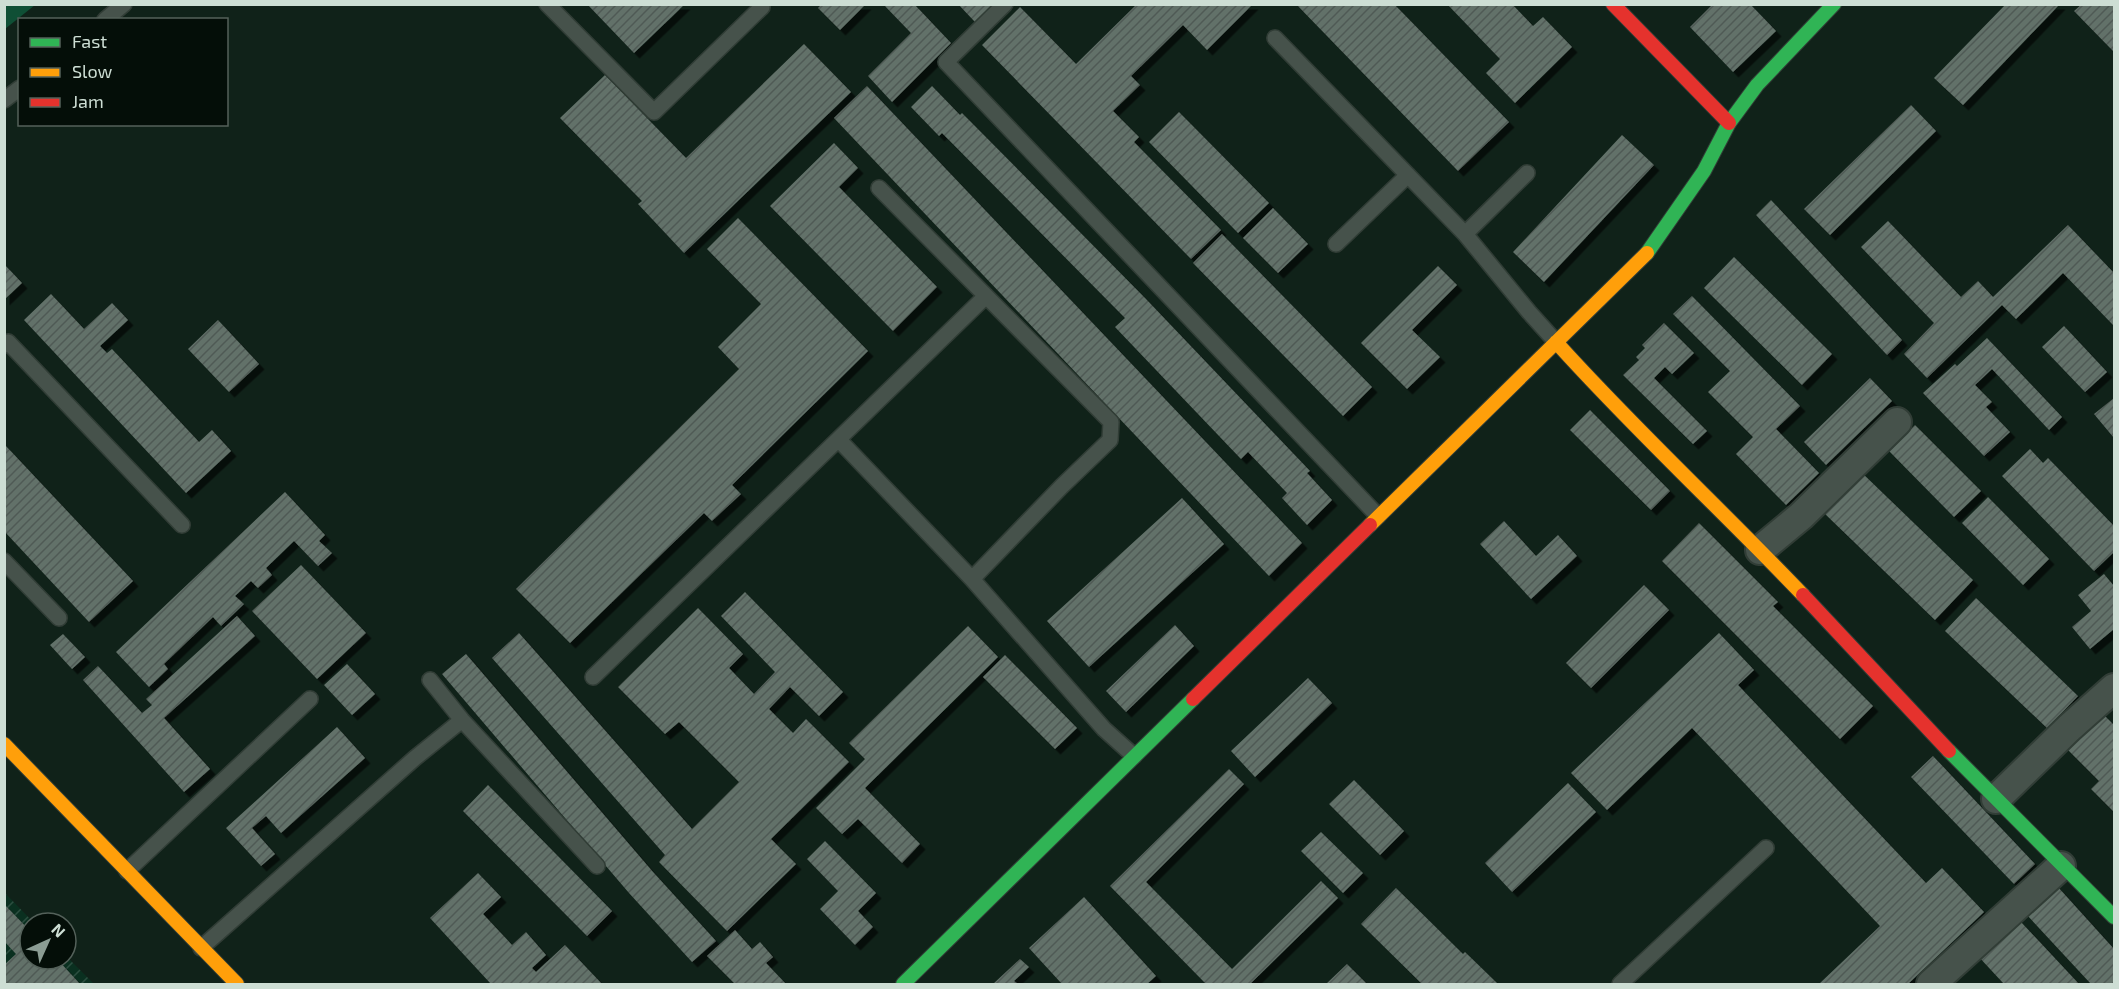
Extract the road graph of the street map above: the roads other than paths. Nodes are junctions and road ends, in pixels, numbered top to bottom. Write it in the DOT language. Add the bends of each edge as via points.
graph roads {
  1 [pos="124,4"];
  2 [pos="547,4"];
  3 [pos="1005,4"];
  4 [pos="1613,4"];
  5 [pos="1834,4"];
  6 [pos="762,7"];
  7 [pos="107,18"];
  8 [pos="1275,38"];
  9 [pos="18,90"];
  10 [pos="4,100"];
  11 [pos="1729,123"];
  12 [pos="1527,173"];
  13 [pos="1408,175"];
  14 [pos="879,188"];
  15 [pos="1465,234"];
  16 [pos="1336,244"];
  17 [pos="986,296"];
  18 [pos="1556,342"];
  19 [pos="4,345"];
  20 [pos="1897,422"];
  21 [pos="839,440"];
  22 [pos="1378,516"];
  23 [pos="182,525"];
  24 [pos="1760,550"];
  25 [pos="4,561"];
  26 [pos="972,579"];
  27 [pos="59,618"];
  28 [pos="594,677"];
  29 [pos="430,680"];
  30 [pos="2115,688"];
  31 [pos="310,699"];
  32 [pos="462,720"];
  33 [pos="4,744"];
  34 [pos="1134,756"];
  35 [pos="1996,799"];
  36 [pos="1766,848"];
  37 [pos="597,866"];
  38 [pos="2061,866"];
  39 [pos="127,871"];
  40 [pos="2115,917"];
  41 [pos="201,948"];
  42 [pos="237,984"];
  43 [pos="903,984"];
  44 [pos="1620,984"];
  45 [pos="1931,984"];
  1 -- 7 [label="lane"];
  2 -- 6 [label="lane" via="654,112"];
  3 -- 22 [label="lane" via="946,62"];
  4 -- 11 [label="street"];
  5 -- 11 [label="street" via="1757,85"];
  8 -- 13 [label="lane"];
  9 -- 10 [label="lane"];
  11 -- 18 [label="street" via="1704,171 1649,251"];
  12 -- 15 [label="lane"];
  13 -- 15 [label="lane"];
  13 -- 16 [label="lane"];
  14 -- 17 [label="lane"];
  15 -- 18 [label="lane"];
  17 -- 21 [label="lane"];
  17 -- 26 [label="lane" via="1112,422 1110,440"];
  18 -- 22 [label="street"];
  18 -- 24 [label="street" via="1591,382"];
  19 -- 23 [label="lane" via="8,342"];
  20 -- 24 [label="street" via="1801,516"];
  21 -- 26 [label="lane"];
  21 -- 28 [label="lane"];
  22 -- 34 [label="street"];
  24 -- 35 [label="street"];
  25 -- 27 [label="lane"];
  26 -- 34 [label="lane" via="1104,729"];
  29 -- 32 [label="lane"];
  30 -- 35 [label="street"];
  31 -- 39 [label="lane"];
  32 -- 37 [label="lane"];
  32 -- 41 [label="lane"];
  33 -- 39 [label="street"];
  34 -- 43 [label="street"];
  35 -- 38 [label="street"];
  36 -- 44 [label="lane"];
  38 -- 40 [label="street"];
  38 -- 45 [label="street"];
  39 -- 41 [label="street"];
  41 -- 42 [label="street"];
}
